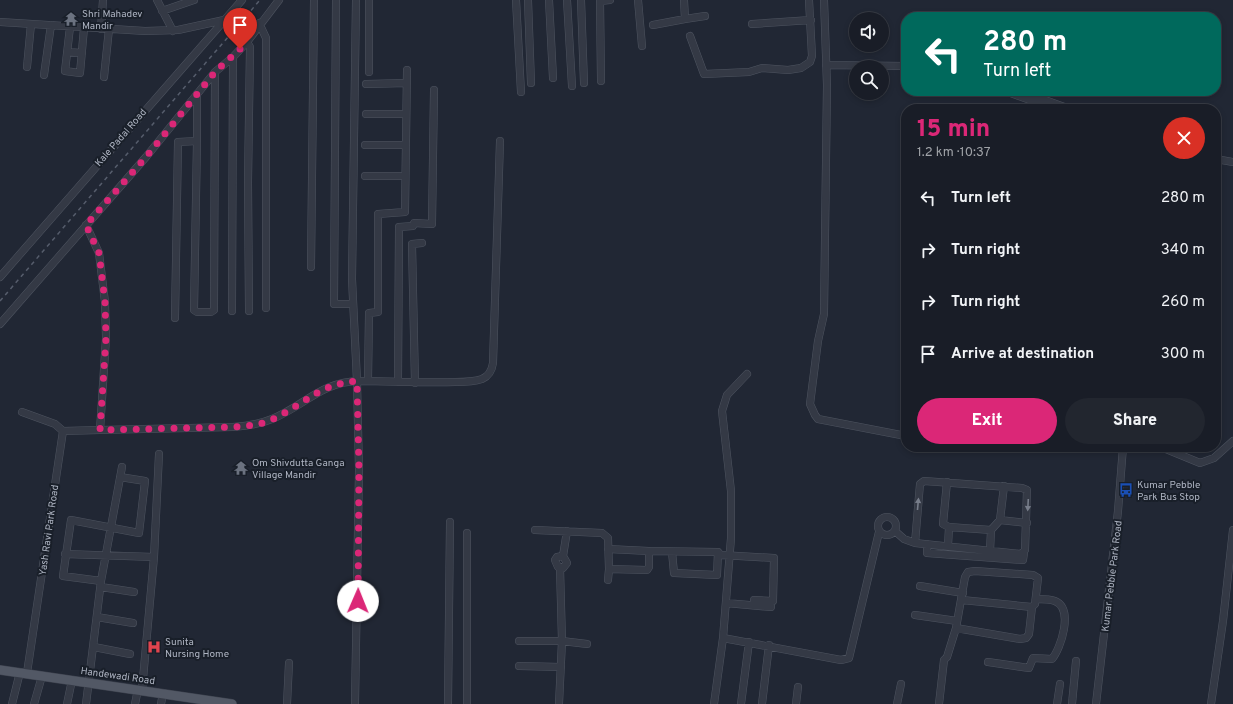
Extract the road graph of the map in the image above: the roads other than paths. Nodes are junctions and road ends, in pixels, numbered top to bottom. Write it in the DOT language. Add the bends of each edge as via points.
graph roads {
  1 [pos="103,0"];
  2 [pos="157,0"];
  3 [pos="194,0"];
  4 [pos="242,0"];
  5 [pos="279,0"];
  6 [pos="314,0"];
  7 [pos="336,0"];
  8 [pos="356,0"];
  9 [pos="369,0"];
  10 [pos="516,0"];
  11 [pos="528,0"];
  12 [pos="549,0"];
  13 [pos="567,0"];
  14 [pos="581,0"];
  15 [pos="600,0"];
  16 [pos="610,0"];
  17 [pos="638,0"];
  18 [pos="684,0"];
  19 [pos="809,0"];
  20 [pos="824,0"];
  21 [pos="162,11"];
  22 [pos="705,16"];
  23 [pos="685,19"];
  24 [pos="224,20"];
  25 [pos="811,20"];
  26 [pos="0,22"];
  27 [pos="260,23"];
  28 [pos="31,24"];
  29 [pos="653,24"];
  30 [pos="752,24"];
  31 [pos="51,25"];
  32 [pos="70,27"];
  33 [pos="84,28"];
  34 [pos="824,28"];
  35 [pos="105,29"];
  36 [pos="812,29"];
  37 [pos="173,31"];
  38 [pos="690,36"];
  39 [pos="246,42"];
  40 [pos="642,46"];
  41 [pos="67,52"];
  42 [pos="82,53"];
  43 [pos="233,57"];
  44 [pos="901,66"];
  45 [pos="27,67"];
  46 [pos="826,67"];
  47 [pos="849,69"];
  48 [pos="407,70"];
  49 [pos="889,70"];
  50 [pos="901,70"];
  51 [pos="215,72"];
  52 [pos="369,72"];
  53 [pos="44,75"];
  54 [pos="104,77"];
  55 [pos="553,78"];
  56 [pos="601,81"];
  57 [pos="407,83"];
  58 [pos="531,83"];
  59 [pos="584,83"];
  60 [pos="366,84"];
  61 [pos="572,86"];
  62 [pos="434,90"];
  63 [pos="521,92"];
  64 [pos="197,94"];
  65 [pos="1019,96"];
  66 [pos="1034,96"];
  67 [pos="1041,104"];
  68 [pos="1056,104"];
  69 [pos="366,114"];
  70 [pos="406,114"];
  71 [pos="197,141"];
  72 [pos="500,141"];
  73 [pos="365,145"];
  74 [pos="406,145"];
  75 [pos="1221,160"];
  76 [pos="1233,162"];
  77 [pos="365,176"];
  78 [pos="405,176"];
  79 [pos="86,225"];
  80 [pos="422,243"];
  81 [pos="311,267"];
  82 [pos="0,277"];
  83 [pos="353,304"];
  84 [pos="266,308"];
  85 [pos="232,311"];
  86 [pos="249,311"];
  87 [pos="175,318"];
  88 [pos="0,324"];
  89 [pos="748,374"];
  90 [pos="357,381"];
  91 [pos="368,381"];
  92 [pos="398,382"];
  93 [pos="415,383"];
  94 [pos="22,412"];
  95 [pos="100,430"];
  96 [pos="63,431"];
  97 [pos="901,435"];
  98 [pos="1233,441"];
  99 [pos="1123,452"];
  100 [pos="1174,452"];
  101 [pos="1221,452"];
  102 [pos="1221,452"];
  103 [pos="159,454"];
  104 [pos="122,467"];
  105 [pos="120,476"];
  106 [pos="946,482"];
  107 [pos="1004,486"];
  108 [pos="1000,520"];
  109 [pos="450,522"];
  110 [pos="1027,523"];
  111 [pos="111,527"];
  112 [pos="949,527"];
  113 [pos="535,530"];
  114 [pos="991,530"];
  115 [pos="1233,530"];
  116 [pos="567,531"];
  117 [pos="895,531"];
  118 [pos="879,532"];
  119 [pos="467,533"];
  120 [pos="915,543"];
  121 [pos="927,544"];
  122 [pos="948,546"];
  123 [pos="608,549"];
  124 [pos="650,551"];
  125 [pos="990,551"];
  126 [pos="672,552"];
  127 [pos="718,552"];
  128 [pos="1024,553"];
  129 [pos="65,554"];
  130 [pos="106,555"];
  131 [pos="729,556"];
  132 [pos="154,557"];
  133 [pos="609,569"];
  134 [pos="608,580"];
  135 [pos="101,584"];
  136 [pos="920,586"];
  137 [pos="134,592"];
  138 [pos="962,596"];
  139 [pos="1036,599"];
  140 [pos="754,600"];
  141 [pos="726,603"];
  142 [pos="771,607"];
  143 [pos="1032,608"];
  144 [pos="914,615"];
  145 [pos="98,617"];
  146 [pos="133,623"];
  147 [pos="957,625"];
  148 [pos="723,638"];
  149 [pos="519,641"];
  150 [pos="562,641"];
  151 [pos="750,642"];
  152 [pos="587,644"];
  153 [pos="769,645"];
  154 [pos="94,647"];
  155 [pos="130,654"];
  156 [pos="1076,661"];
  157 [pos="988,662"];
  158 [pos="289,663"];
  159 [pos="520,666"];
  160 [pos="561,666"];
  161 [pos="0,671"];
  162 [pos="23,673"];
  163 [pos="42,676"];
  164 [pos="72,680"];
  165 [pos="90,682"];
  166 [pos="901,684"];
  167 [pos="1060,684"];
  168 [pos="798,687"];
  169 [pos="140,689"];
  170 [pos="163,693"];
  171 [pos="192,701"];
  172 [pos="12,704"];
  173 [pos="34,704"];
  174 [pos="67,704"];
  175 [pos="86,704"];
  176 [pos="135,704"];
  177 [pos="162,704"];
  178 [pos="226,704"];
  179 [pos="287,704"];
  180 [pos="355,704"];
  181 [pos="448,704"];
  182 [pos="467,704"];
  183 [pos="559,704"];
  184 [pos="714,704"];
  185 [pos="741,704"];
  186 [pos="762,704"];
  187 [pos="796,704"];
  188 [pos="897,704"];
  189 [pos="939,704"];
  190 [pos="1057,704"];
  191 [pos="1072,704"];
  192 [pos="1096,704"];
  193 [pos="1211,704"];
  1 -- 35 [label="street"];
  2 -- 21 [label="street"];
  3 -- 21 [label="street"];
  4 -- 24 [label="street, Kale Padal Road"];
  5 -- 27 [label="street"];
  6 -- 81 [label="street"];
  7 -- 83 [label="street" via="334,304"];
  8 -- 83 [label="street"];
  9 -- 52 [label="street"];
  10 -- 63 [label="street"];
  11 -- 58 [label="street"];
  12 -- 55 [label="street"];
  13 -- 61 [label="street"];
  14 -- 59 [label="street"];
  15 -- 16 [label="street"];
  15 -- 56 [label="street"];
  17 -- 40 [label="street"];
  18 -- 23 [label="street"];
  19 -- 25 [label="street"];
  20 -- 34 [label="street"];
  21 -- 37 [label="street"];
  22 -- 23 [label="street"];
  23 -- 29 [label="street"];
  24 -- 37 [label="street"];
  24 -- 82 [label="street, Kale Padal Road"];
  25 -- 30 [label="street"];
  25 -- 36 [label="street"];
  26 -- 28 [label="street"];
  27 -- 39 [label="street"];
  27 -- 84 [label="street" via="266,38"];
  28 -- 31 [label="street"];
  28 -- 45 [label="street"];
  31 -- 32 [label="street"];
  31 -- 53 [label="street"];
  32 -- 33 [label="street"];
  32 -- 41 [label="street"];
  33 -- 35 [label="street"];
  33 -- 42 [label="street"];
  34 -- 36 [label="street"];
  34 -- 46 [label="street"];
  35 -- 37 [label="street"];
  35 -- 54 [label="street"];
  36 -- 38 [label="street" via="812,56 807,66 788,70 762,68 749,72 704,74"];
  39 -- 43 [label="street"];
  39 -- 86 [label="street" via="250,47"];
  41 -- 42 [label="street"];
  41 -- 42 [label="street" via="65,71 80,73"];
  43 -- 51 [label="street"];
  43 -- 85 [label="street"];
  44 -- 46 [label="street"];
  46 -- 47 [label="street"];
  46 -- 97 [label="street" via="824,314 810,404 815,416 827,421"];
  48 -- 57 [label="street"];
  49 -- 50 [label="street"];
  51 -- 64 [label="street"];
  51 -- 71 [label="street" via="214,310 211,312 194,310"];
  57 -- 60 [label="street"];
  57 -- 70 [label="street"];
  62 -- 92 [label="street" via="432,224 399,227"];
  64 -- 71 [label="street"];
  64 -- 79 [label="street"];
  65 -- 67 [label="street"];
  66 -- 68 [label="street"];
  69 -- 70 [label="street"];
  70 -- 74 [label="street"];
  71 -- 87 [label="street" via="178,142"];
  72 -- 93 [label="street" via="492,369 486,377 473,381"];
  73 -- 74 [label="street"];
  74 -- 78 [label="street"];
  75 -- 76 [label="street"];
  77 -- 78 [label="street"];
  78 -- 91 [label="street" via="405,212 378,214 378,312 369,313"];
  79 -- 88 [label="street"];
  79 -- 95 [label="street" via="99,253 105,302 106,338"];
  80 -- 93 [label="street" via="412,244"];
  83 -- 90 [label="street"];
  89 -- 131 [label="street" via="727,395 722,411 731,491"];
  90 -- 91 [label="street"];
  90 -- 95 [label="street" via="326,387 272,419 254,425"];
  90 -- 180 [label="street" via="359,470"];
  91 -- 92 [label="street"];
  92 -- 93 [label="street"];
  94 -- 96 [label="street" via="55,424"];
  95 -- 96 [label="street"];
  96 -- 162 [label="street, Yash Ravi Park Road"];
  98 -- 101 [label="street"];
  99 -- 192 [label="street, Kumar Pebble Park Road"];
  100 -- 102 [label="street" via="1200,463 1214,458"];
  103 -- 132 [label="street"];
  104 -- 105 [label="street"];
  105 -- 111 [label="street"];
  105 -- 111 [label="street" via="145,481 139,533"];
  106 -- 107 [label="street"];
  106 -- 112 [label="street" via="943,524"];
  120 -- 106 [label="street, one-way" via="922,482"];
  107 -- 108 [label="street"];
  107 -- 110 [label="street, one-way" via="1027,490"];
  108 -- 110 [label="street"];
  108 -- 114 [label="street"];
  109 -- 181 [label="street"];
  110 -- 128 [label="street"];
  111 -- 129 [label="street" via="70,520"];
  111 -- 130 [label="street"];
  112 -- 114 [label="street"];
  112 -- 122 [label="street"];
  113 -- 116 [label="street"];
  114 -- 125 [label="street"];
  115 -- 193 [label="street"];
  116 -- 123 [label="street" via="602,533 608,538"];
  116 -- 150 [label="street" via="563,556 567,563 560,568"];
  117 -- 118 [label="street" via="889,536"];
  117 -- 118 [label="street" via="896,524 892,518 885,517 878,525"];
  117 -- 120 [label="street" via="904,539"];
  118 -- 153 [label="street" via="849,658 838,659"];
  119 -- 182 [label="street"];
  120 -- 121 [label="street"];
  121 -- 122 [label="street"];
  121 -- 128 [label="street" via="927,553 1023,560"];
  122 -- 125 [label="street"];
  123 -- 124 [label="street"];
  123 -- 133 [label="street"];
  124 -- 126 [label="street"];
  124 -- 133 [label="street" via="647,570"];
  125 -- 128 [label="street"];
  126 -- 127 [label="street"];
  126 -- 127 [label="street" via="674,573 717,575"];
  127 -- 131 [label="street"];
  129 -- 130 [label="street"];
  129 -- 135 [label="street" via="63,576"];
  130 -- 132 [label="street"];
  130 -- 135 [label="street"];
  131 -- 140 [label="street" via="774,558 773,601"];
  131 -- 141 [label="street"];
  132 -- 169 [label="street"];
  133 -- 134 [label="street"];
  135 -- 137 [label="street"];
  135 -- 145 [label="street"];
  136 -- 138 [label="street"];
  138 -- 139 [label="street" via="965,577 968,572 975,571 1037,576"];
  138 -- 143 [label="street"];
  138 -- 147 [label="street"];
  139 -- 143 [label="street"];
  139 -- 157 [label="street" via="1056,601 1062,608 1065,631 1052,659 1033,658 1029,668"];
  141 -- 142 [label="street"];
  141 -- 148 [label="street"];
  143 -- 147 [label="street" via="1029,634 1026,638 1020,639"];
  144 -- 147 [label="street"];
  145 -- 146 [label="street"];
  145 -- 154 [label="street"];
  147 -- 189 [label="street" via="944,660"];
  148 -- 151 [label="street"];
  148 -- 184 [label="street"];
  149 -- 150 [label="street"];
  150 -- 152 [label="street"];
  150 -- 160 [label="street"];
  151 -- 153 [label="street"];
  151 -- 185 [label="street"];
  153 -- 186 [label="street"];
  154 -- 155 [label="street"];
  154 -- 165 [label="street"];
  156 -- 191 [label="street"];
  158 -- 179 [label="street"];
  159 -- 160 [label="street"];
  160 -- 183 [label="street"];
  161 -- 162 [label="main road, Handewadi Road"];
  162 -- 163 [label="main road, Handewadi Road"];
  162 -- 172 [label="street, Yash Ravi Park Road"];
  163 -- 164 [label="main road, Handewadi Road"];
  163 -- 173 [label="street"];
  164 -- 165 [label="main road, Handewadi Road"];
  164 -- 174 [label="street"];
  165 -- 169 [label="main road, Handewadi Road"];
  165 -- 175 [label="street"];
  166 -- 188 [label="street"];
  167 -- 190 [label="street"];
  168 -- 187 [label="street"];
  169 -- 170 [label="main road, Handewadi Road"];
  169 -- 176 [label="street"];
  170 -- 171 [label="main road, Handewadi Road"];
  170 -- 177 [label="street"];
  171 -- 178 [label="main road, Handewadi Road"];
}
